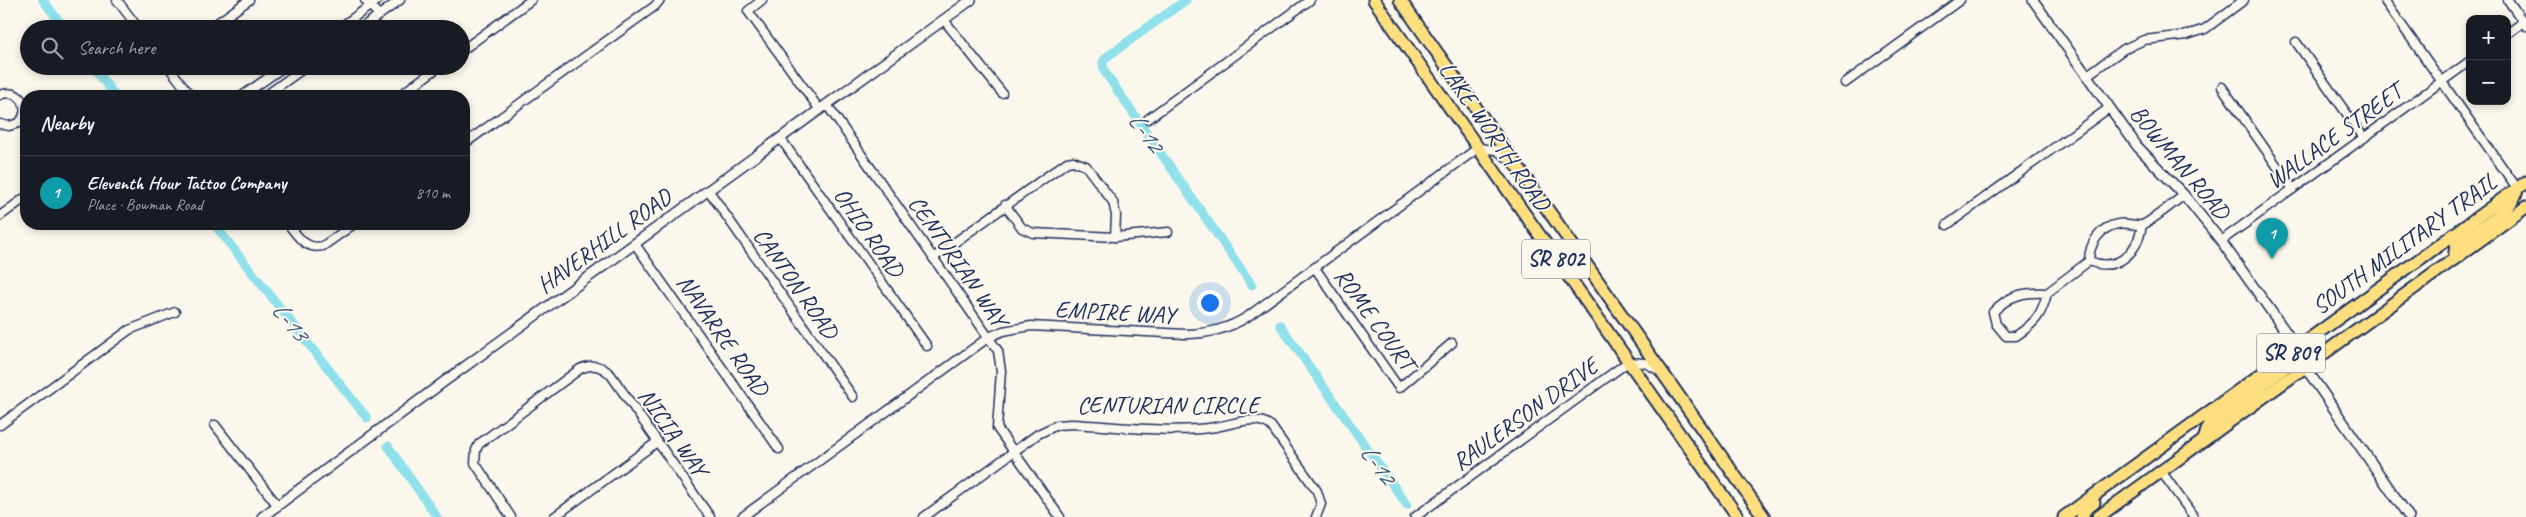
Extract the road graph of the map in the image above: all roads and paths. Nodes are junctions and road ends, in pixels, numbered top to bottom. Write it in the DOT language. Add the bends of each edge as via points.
graph roads {
  1 [pos="117,0"];
  2 [pos="249,0"];
  3 [pos="379,0"];
  4 [pos="400,0"];
  5 [pos="531,0"];
  6 [pos="660,0"];
  7 [pos="762,0"];
  8 [pos="971,0"];
  9 [pos="1310,0"];
  10 [pos="1374,0"];
  11 [pos="1400,0"];
  12 [pos="1960,0"];
  13 [pos="2033,0"];
  14 [pos="2244,0"];
  15 [pos="2384,0"];
  16 [pos="2508,0"];
  17 [pos="367,3"];
  18 [pos="380,15"];
  19 [pos="132,20"];
  20 [pos="221,20"];
  21 [pos="348,20"];
  22 [pos="373,20"];
  23 [pos="944,20"];
  24 [pos="2525,22"];
  25 [pos="2511,31"];
  26 [pos="2296,42"];
  27 [pos="470,44"];
  28 [pos="2466,64"];
  29 [pos="175,75"];
  30 [pos="272,75"];
  31 [pos="294,75"];
  32 [pos="428,75"];
  33 [pos="2086,76"];
  34 [pos="2441,82"];
  35 [pos="1845,83"];
  36 [pos="2222,88"];
  37 [pos="186,90"];
  38 [pos="251,90"];
  39 [pos="273,90"];
  40 [pos="407,90"];
  41 [pos="1002,94"];
  42 [pos="0,96"];
  43 [pos="20,98"];
  44 [pos="823,108"];
  45 [pos="2109,108"];
  46 [pos="1148,119"];
  47 [pos="20,121"];
  48 [pos="0,124"];
  49 [pos="2364,138"];
  50 [pos="781,139"];
  51 [pos="470,140"];
  52 [pos="1478,148"];
  53 [pos="1515,163"];
  54 [pos="2521,185"];
  55 [pos="2293,189"];
  56 [pos="709,191"];
  57 [pos="2184,195"];
  58 [pos="20,201"];
  59 [pos="1005,205"];
  60 [pos="2526,206"];
  61 [pos="0,216"];
  62 [pos="2142,224"];
  63 [pos="1947,225"];
  64 [pos="293,230"];
  65 [pos="346,230"];
  66 [pos="1168,232"];
  67 [pos="1115,237"];
  68 [pos="2220,241"];
  69 [pos="635,244"];
  70 [pos="933,258"];
  71 [pos="2454,259"];
  72 [pos="2089,261"];
  73 [pos="1315,268"];
  74 [pos="2384,285"];
  75 [pos="2047,293"];
  76 [pos="175,312"];
  77 [pos="989,337"];
  78 [pos="1452,343"];
  79 [pos="927,346"];
  80 [pos="2294,351"];
  81 [pos="1628,362"];
  82 [pos="2305,367"];
  83 [pos="1662,372"];
  84 [pos="853,397"];
  85 [pos="0,425"];
  86 [pos="215,425"];
  87 [pos="2181,432"];
  88 [pos="2204,440"];
  89 [pos="657,442"];
  90 [pos="779,449"];
  91 [pos="1014,451"];
  92 [pos="2161,471"];
  93 [pos="278,506"];
  94 [pos="262,517"];
  95 [pos="512,517"];
  96 [pos="554,517"];
  97 [pos="710,517"];
  98 [pos="742,517"];
  99 [pos="924,517"];
  100 [pos="1060,517"];
  101 [pos="1316,517"];
  102 [pos="1414,517"];
  103 [pos="1738,517"];
  104 [pos="1764,517"];
  105 [pos="2064,517"];
  106 [pos="2082,517"];
  107 [pos="2098,517"];
  108 [pos="2194,517"];
  109 [pos="2409,517"];
  1 -- 19 [label="street"];
  2 -- 20 [label="street"];
  3 -- 17 [label="street"];
  3 -- 18 [label="street"];
  4 -- 18 [label="street"];
  5 -- 27 [label="street"];
  6 -- 51 [label="street"];
  7 -- 44 [label="street, CENTURIAN WAY" via="748,11"];
  8 -- 23 [label="street, HAVERHILL ROAD"];
  9 -- 46 [label="street"];
  10 -- 52 [label="main road, LAKE WORTH ROAD / SR 802"];
  11 -- 53 [label="main road, LAKE WORTH ROAD / SR 802"];
  12 -- 35 [label="street"];
  13 -- 33 [label="street, BOWMAN ROAD"];
  14 -- 33 [label="street" via="2205,29 2187,35 2144,40 2124,48"];
  15 -- 34 [label="street"];
  16 -- 24 [label="street"];
  17 -- 18 [label="street"];
  17 -- 21 [label="street"];
  18 -- 22 [label="street"];
  23 -- 41 [label="street"];
  23 -- 44 [label="street, HAVERHILL ROAD"];
  24 -- 25 [label="street"];
  26 -- 49 [label="street"];
  28 -- 34 [label="street, WALLACE STREET"];
  29 -- 37 [label="street"];
  30 -- 38 [label="street"];
  31 -- 39 [label="street"];
  32 -- 40 [label="street"];
  33 -- 45 [label="street, BOWMAN ROAD"];
  34 -- 49 [label="street, WALLACE STREET"];
  34 -- 54 [label="street"];
  36 -- 55 [label="street"];
  42 -- 43 [label="street" via="6,93"];
  44 -- 50 [label="street, HAVERHILL ROAD"];
  44 -- 70 [label="street, CENTURIAN WAY"];
  45 -- 57 [label="street, BOWMAN ROAD" via="2137,146"];
  45 -- 63 [label="street"];
  47 -- 48 [label="street" via="9,126"];
  49 -- 55 [label="street, WALLACE STREET"];
  50 -- 56 [label="street, HAVERHILL ROAD"];
  50 -- 79 [label="street, OHIO ROAD"];
  52 -- 53 [label="street" via="1496,150"];
  52 -- 73 [label="street, EMPIRE WAY"];
  52 -- 81 [label="main road, LAKE WORTH ROAD / SR 802"];
  53 -- 83 [label="main road, LAKE WORTH ROAD / SR 802"];
  54 -- 71 [label="main road" via="2508,208 2456,245"];
  54 -- 74 [label="main road, SOUTH MILITARY TRAIL / SR 809"];
  55 -- 68 [label="street, WALLACE STREET"];
  56 -- 69 [label="street, HAVERHILL ROAD"];
  56 -- 84 [label="street, CANTON ROAD"];
  57 -- 62 [label="street"];
  57 -- 68 [label="street, BOWMAN ROAD"];
  58 -- 61 [label="street"];
  59 -- 67 [label="street" via="1022,228 1033,232"];
  59 -- 67 [label="street" via="1060,165 1080,162 1090,170 1113,202"];
  59 -- 70 [label="street"];
  60 -- 71 [label="main road, SOUTH MILITARY TRAIL / SR 809"];
  62 -- 72 [label="street" via="2119,223 2106,229 2089,250"];
  62 -- 72 [label="street" via="2134,249 2123,260 2099,265"];
  64 -- 65 [label="street" via="311,247 323,246"];
  66 -- 67 [label="street"];
  68 -- 80 [label="street, BOWMAN ROAD" via="2288,335"];
  69 -- 90 [label="street, NAVARRE ROAD"];
  69 -- 93 [label="street, HAVERHILL ROAD"];
  70 -- 77 [label="street, CENTURIAN WAY"];
  71 -- 82 [label="main road, SOUTH MILITARY TRAIL / SR 809"];
  72 -- 75 [label="street"];
  73 -- 77 [label="street, EMPIRE WAY" via="1241,321 1214,332 1184,334 1031,326"];
  73 -- 78 [label="street, ROME COURT" via="1399,388"];
  74 -- 80 [label="main road, SOUTH MILITARY TRAIL / SR 809"];
  74 -- 82 [label="main road" via="2376,296 2308,347"];
  75 -- 75 [label="street" via="2031,291 2007,300 1993,312 1996,324 2006,336 2016,336 2038,318 2045,306"];
  76 -- 85 [label="street" via="129,330"];
  77 -- 91 [label="street, CENTURIAN WAY" via="998,351 1001,364 997,428"];
  77 -- 98 [label="street, EMPIRE WAY"];
  80 -- 87 [label="main road, SOUTH MILITARY TRAIL / SR 809"];
  80 -- 88 [label="main road" via="2290,363 2282,370 2208,424"];
  81 -- 83 [label="street, RAULERSON DRIVE" via="1645,363"];
  81 -- 102 [label="street, RAULERSON DRIVE"];
  81 -- 103 [label="main road, LAKE WORTH ROAD / SR 802"];
  82 -- 88 [label="main road, SOUTH MILITARY TRAIL / SR 809"];
  82 -- 109 [label="street"];
  83 -- 104 [label="main road, LAKE WORTH ROAD / SR 802"];
  86 -- 93 [label="street"];
  87 -- 105 [label="main road, SOUTH MILITARY TRAIL / SR 809"];
  87 -- 106 [label="main road" via="2178,442 2084,510"];
  88 -- 92 [label="main road, SOUTH MILITARY TRAIL / SR 809"];
  89 -- 95 [label="street, NICIA WAY" via="605,369 593,365 580,369 479,444 476,450 475,463"];
  89 -- 96 [label="street"];
  89 -- 97 [label="street, NICIA WAY"];
  91 -- 99 [label="street, CENTURIAN CIRCLE"];
  91 -- 100 [label="street"];
  91 -- 101 [label="street, CENTURIAN CIRCLE" via="1044,430 1064,424 1186,429 1260,420 1271,426 1317,491 1321,504"];
  92 -- 107 [label="main road, SOUTH MILITARY TRAIL / SR 809"];
  92 -- 108 [label="street"];
  93 -- 94 [label="street, HAVERHILL ROAD"];
}
